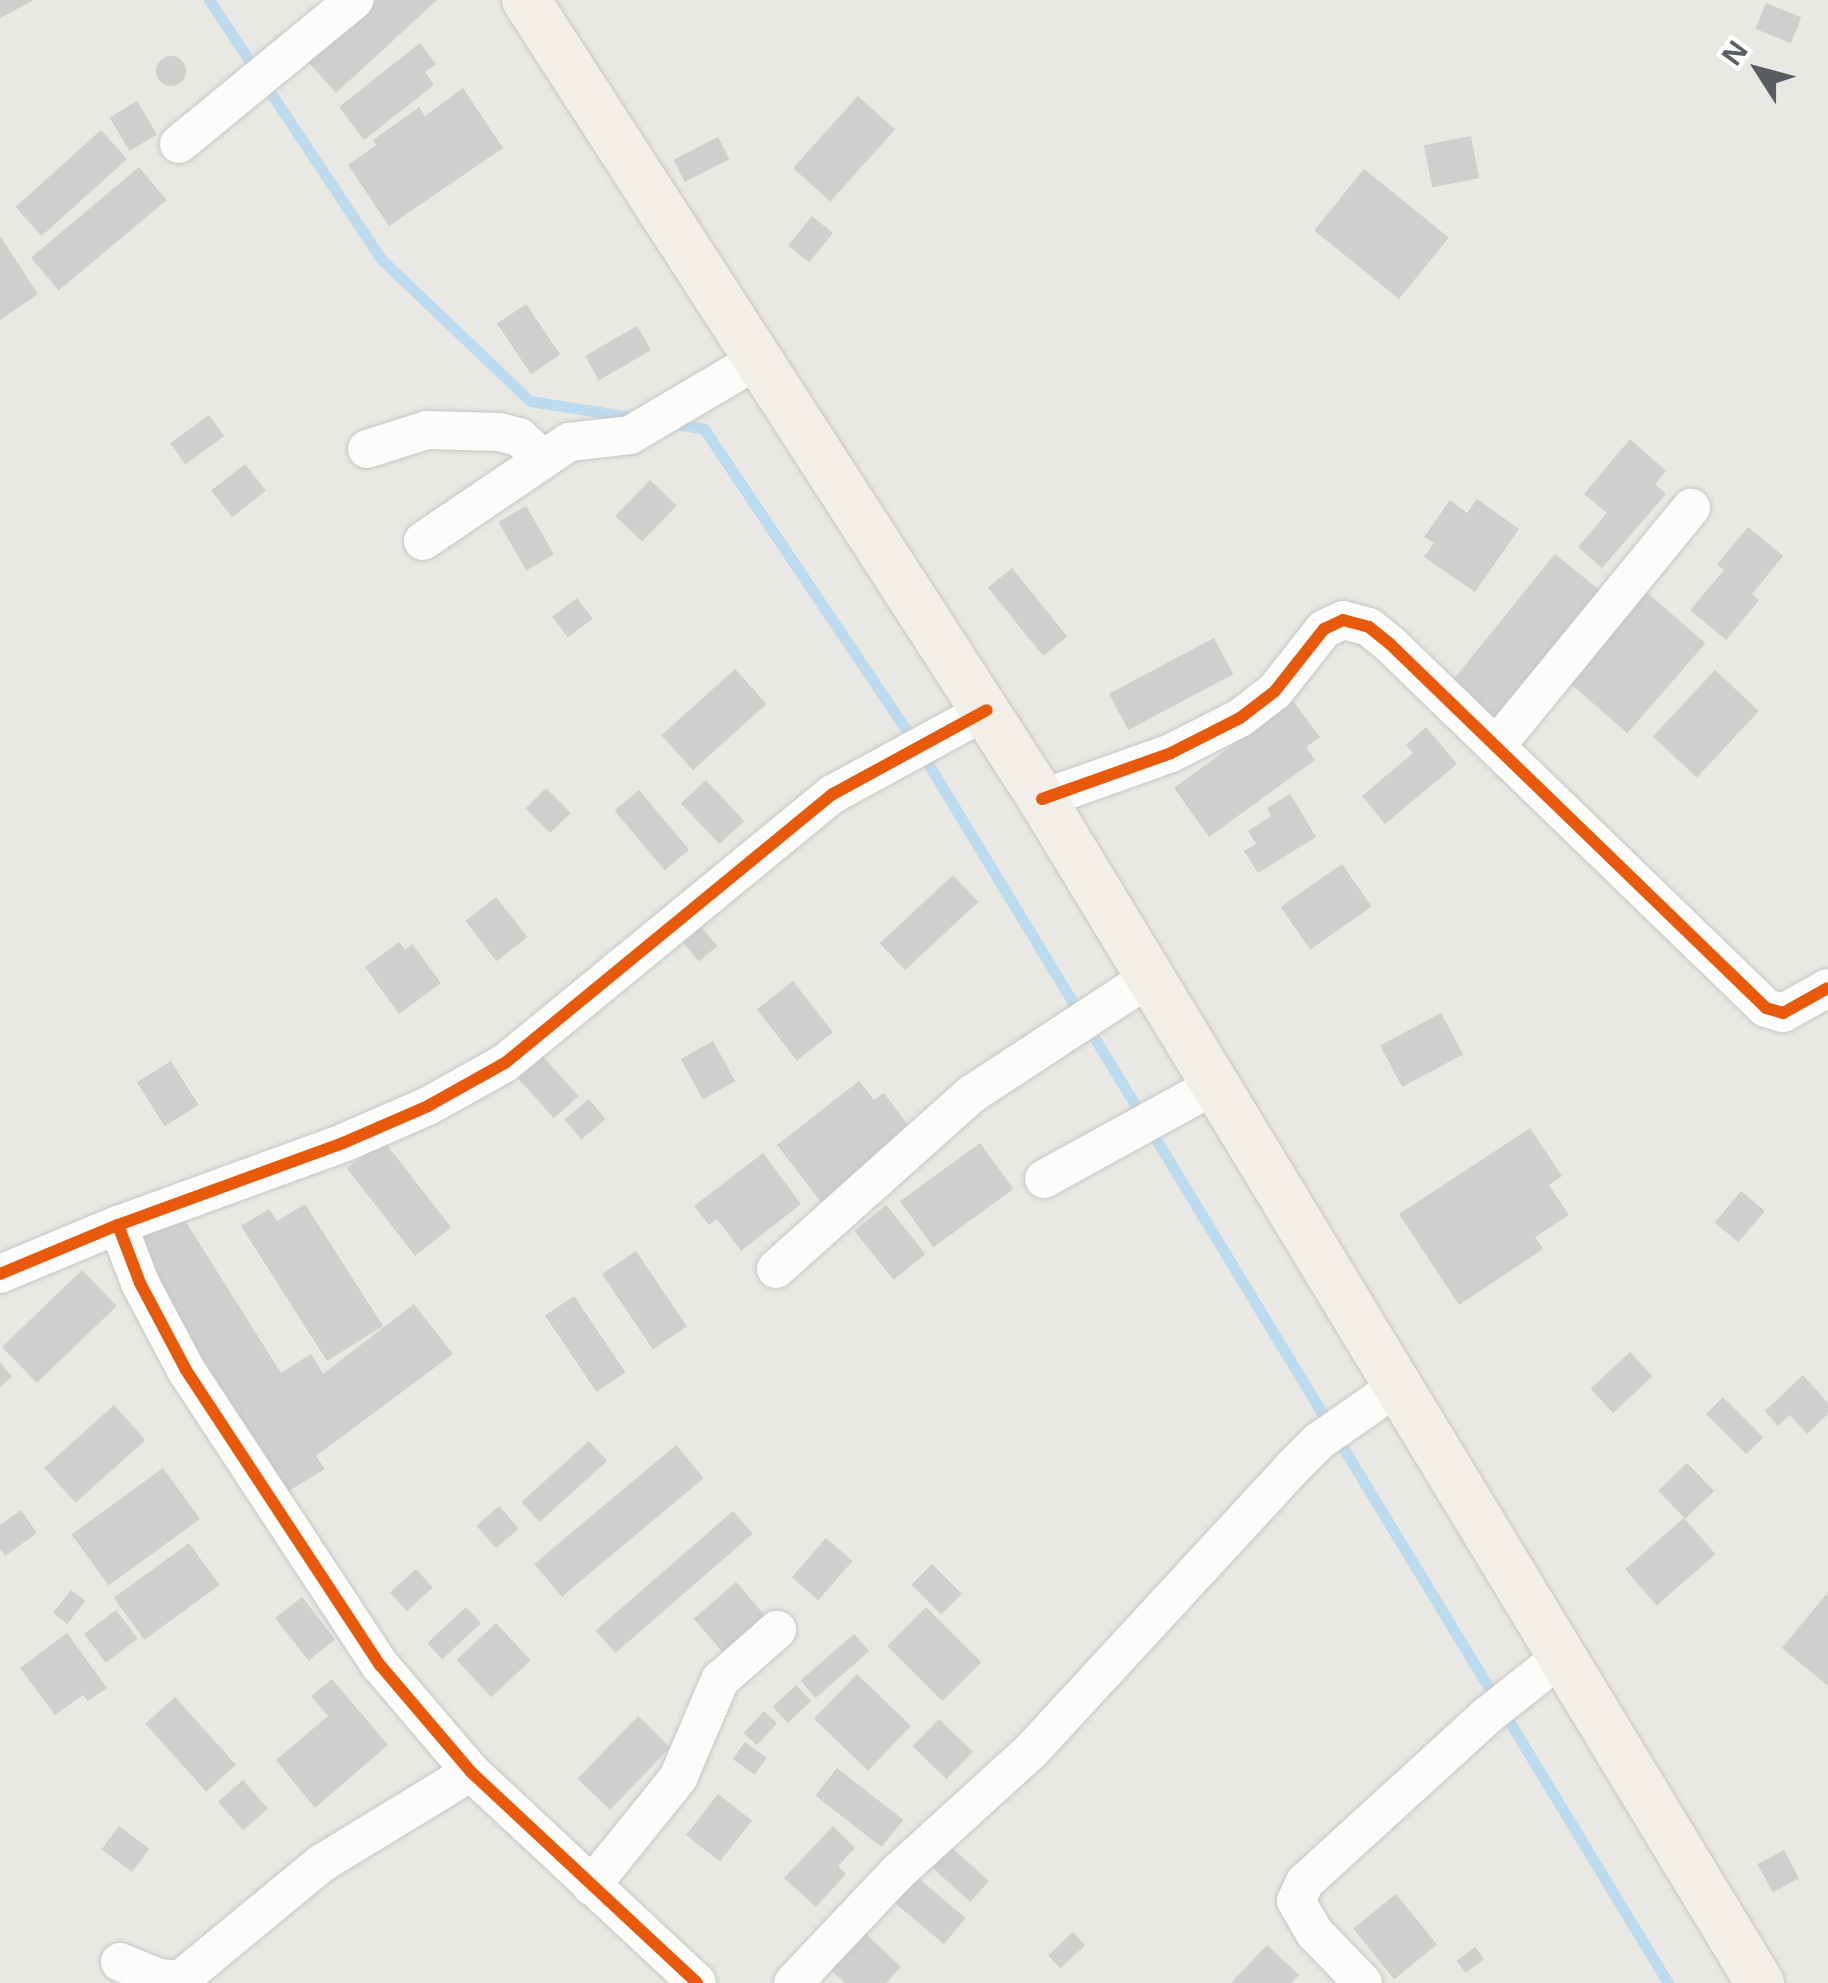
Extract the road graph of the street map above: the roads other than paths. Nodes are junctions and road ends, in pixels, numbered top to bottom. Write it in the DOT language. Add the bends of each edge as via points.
graph roads {
  1 [pos="354,0"];
  2 [pos="526,0"];
  3 [pos="180,144"];
  4 [pos="759,360"];
  5 [pos="366,448"];
  6 [pos="542,458"];
  7 [pos="1691,508"];
  8 [pos="423,541"];
  9 [pos="966,719"];
  10 [pos="1496,746"];
  11 [pos="1042,799"];
  12 [pos="1828,988"];
  13 [pos="1132,990"];
  14 [pos="1216,1084"];
  15 [pos="1044,1178"];
  16 [pos="118,1225"];
  17 [pos="776,1269"];
  18 [pos="0,1274"];
  19 [pos="1387,1394"];
  20 [pos="777,1630"];
  21 [pos="1546,1669"];
  22 [pos="471,1772"];
  23 [pos="591,1886"];
  24 [pos="120,1962"];
  25 [pos="681,1978"];
  26 [pos="793,1983"];
  27 [pos="1363,1983"];
  28 [pos="1760,1983"];
  1 -- 3 [label="street"];
  2 -- 4 [label="main road"];
  4 -- 6 [label="street" via="618,438 569,442"];
  4 -- 9 [label="main road"];
  5 -- 6 [label="street" via="428,430 499,432 519,437"];
  6 -- 8 [label="street"];
  7 -- 10 [label="street"];
  9 -- 11 [label="main road"];
  9 -- 16 [label="street" via="802,819 505,1063 343,1143"];
  10 -- 11 [label="street" via="1390,644 1343,620 1324,629 1275,691 1240,718 1171,754"];
  10 -- 12 [label="street" via="1766,1008 1782,1013"];
  11 -- 13 [label="main road"];
  13 -- 14 [label="main road"];
  13 -- 17 [label="street" via="972,1094"];
  14 -- 15 [label="street"];
  14 -- 19 [label="main road"];
  16 -- 18 [label="street"];
  16 -- 22 [label="street" via="186,1370 295,1540 380,1664"];
  19 -- 21 [label="main road"];
  19 -- 26 [label="street" via="1319,1442 1032,1751 898,1872"];
  20 -- 23 [label="street" via="720,1680 678,1778"];
  21 -- 27 [label="street" via="1305,1882 1296,1900 1314,1932"];
  21 -- 28 [label="main road"];
  22 -- 23 [label="street"];
  22 -- 24 [label="street" via="322,1864 180,1980"];
  23 -- 25 [label="street"];
}
